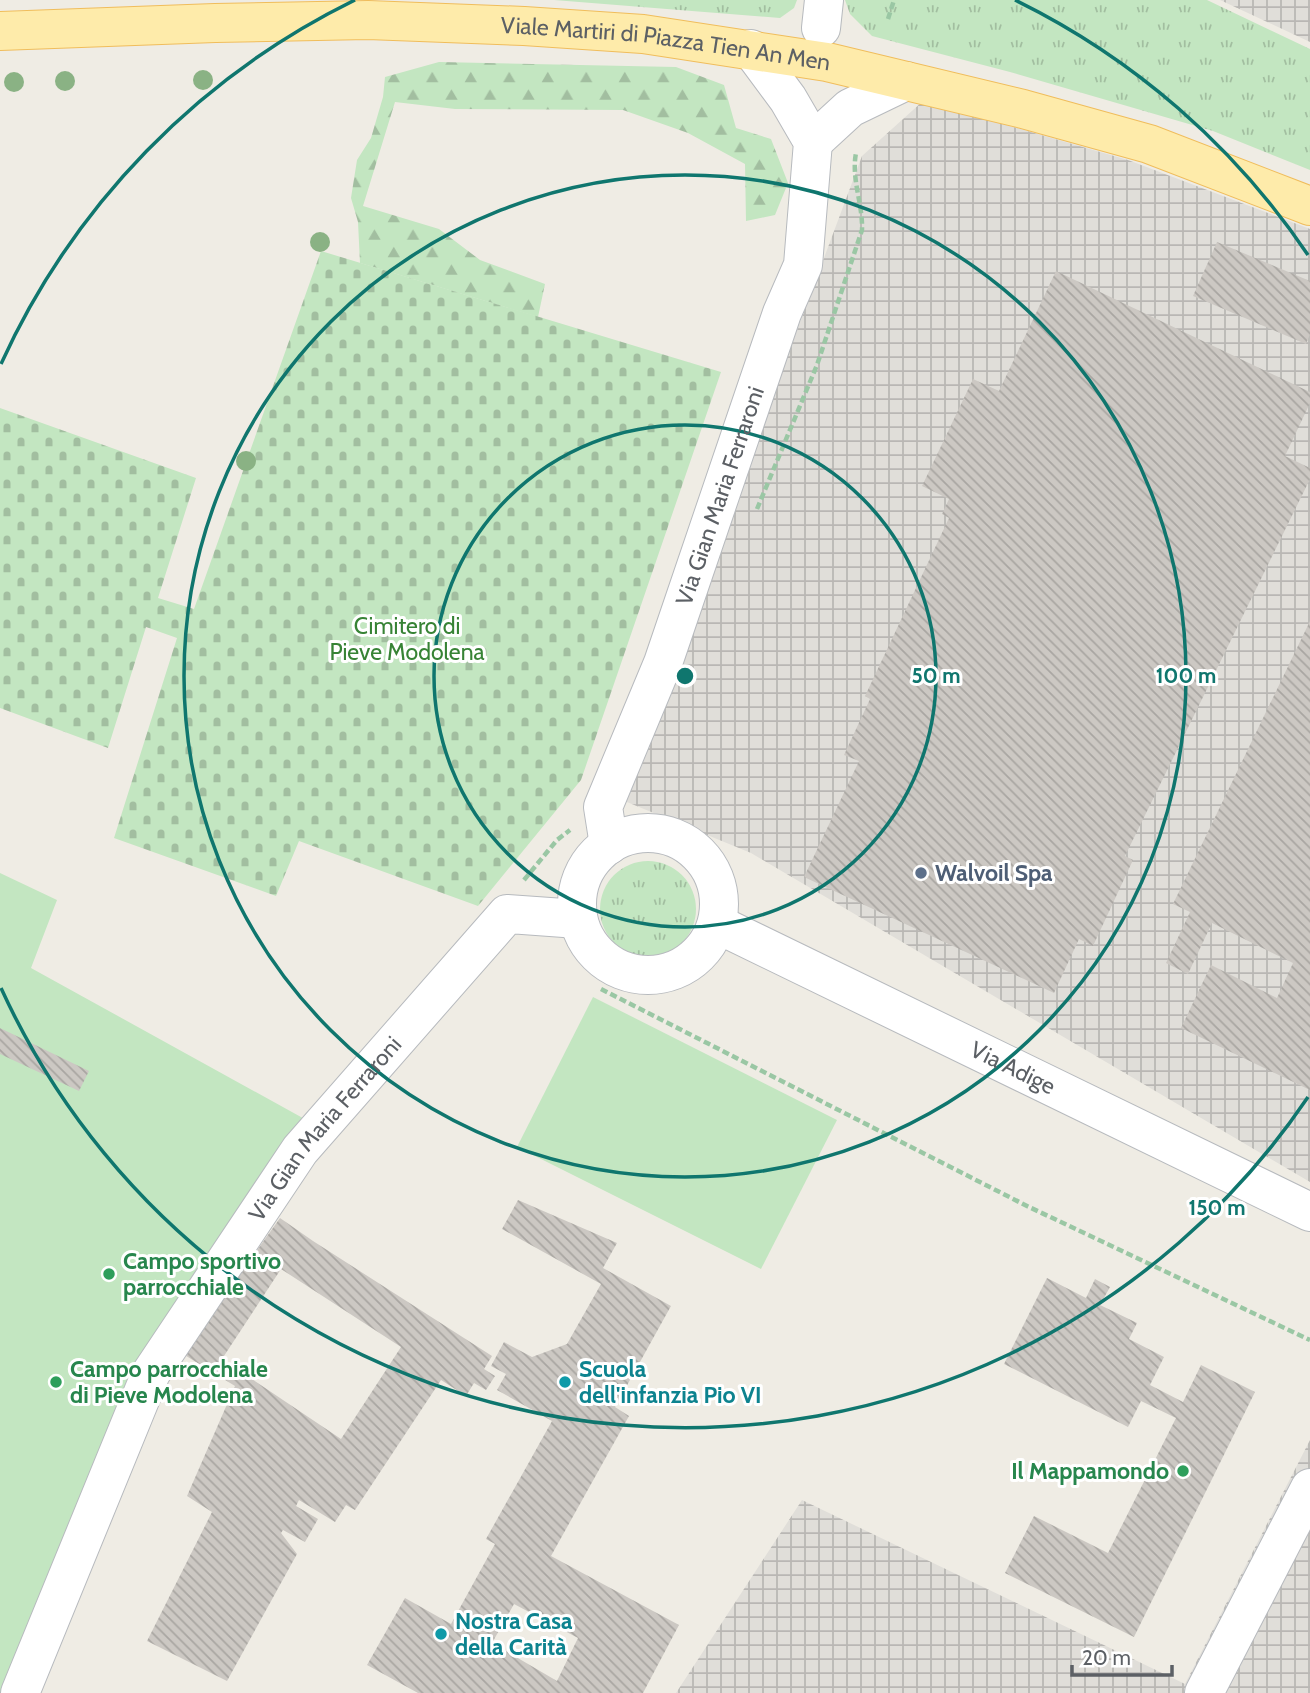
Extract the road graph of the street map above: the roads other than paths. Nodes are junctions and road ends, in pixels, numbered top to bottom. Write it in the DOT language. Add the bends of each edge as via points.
graph roads {
  1 [pos="0,31"];
  2 [pos="751,50"];
  3 [pos="905,81"];
  4 [pos="813,142"];
  5 [pos="1310,206"];
  6 [pos="609,845"];
  7 [pos="578,919"];
  8 [pos="717,924"];
  9 [pos="1310,1212"];
  10 [pos="1310,1488"];
  11 [pos="20,1693"];
  12 [pos="1204,1693"];
  1 -- 2 [label="main road, Viale Martiri di Piazza Tien An Men" via="368,20 617,32"];
  2 -- 3 [label="main road, Viale Martiri di Piazza Tien An Men"];
  2 -- 4 [label="street"];
  3 -- 4 [label="street" via="850,108"];
  3 -- 5 [label="main road, Viale Martiri di Piazza Tien An Men" via="1149,144"];
  4 -- 6 [label="street, Via Gian Maria Ferraroni" via="803,265 782,313 663,663 603,807"];
  6 -- 7 [label="street" via="582,877"];
  6 -- 8 [label="street" via="652,833 691,847 716,881 720,902"];
  7 -- 8 [label="street" via="598,955 635,975 677,970 695,959"];
  7 -- 11 [label="street, Via Gian Maria Ferraroni" via="507,914 300,1150 151,1373"];
  8 -- 9 [label="street, Via Adige"];
  10 -- 12 [label="street"];
}
